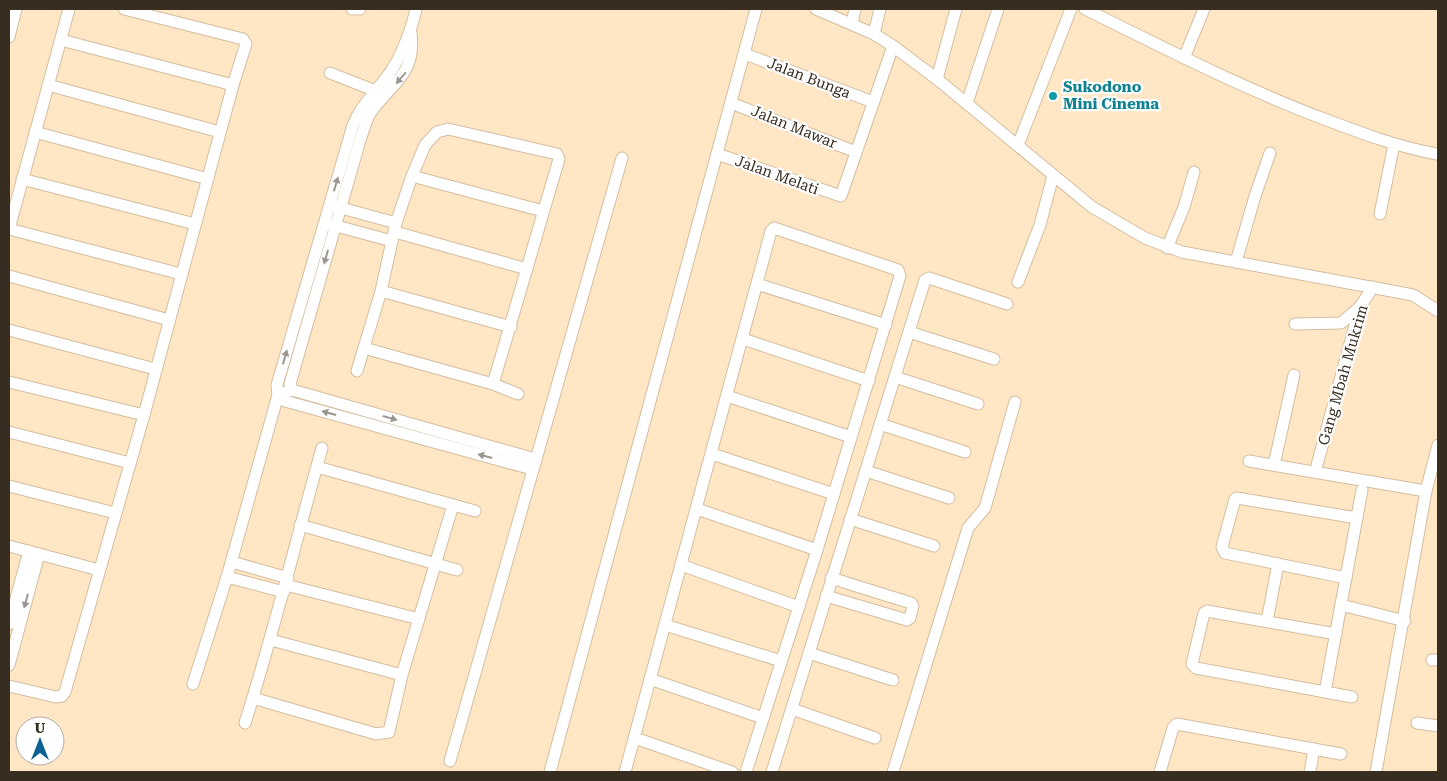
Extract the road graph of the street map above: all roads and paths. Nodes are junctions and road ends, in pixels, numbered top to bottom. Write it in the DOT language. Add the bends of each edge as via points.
graph roads {
  1 [pos="16,9"];
  2 [pos="69,9"];
  3 [pos="124,9"];
  4 [pos="352,9"];
  5 [pos="360,9"];
  6 [pos="416,9"];
  7 [pos="756,9"];
  8 [pos="816,9"];
  9 [pos="855,9"];
  10 [pos="880,9"];
  11 [pos="956,9"];
  12 [pos="998,9"];
  13 [pos="1071,9"];
  14 [pos="1085,9"];
  15 [pos="1204,9"];
  16 [pos="852,24"];
  17 [pos="411,32"];
  18 [pos="874,34"];
  19 [pos="9,37"];
  20 [pos="60,40"];
  21 [pos="893,46"];
  22 [pos="745,54"];
  23 [pos="1184,58"];
  24 [pos="330,73"];
  25 [pos="937,79"];
  26 [pos="48,85"];
  27 [pos="232,85"];
  28 [pos="376,91"];
  29 [pos="731,102"];
  30 [pos="873,102"];
  31 [pos="967,103"];
  32 [pos="368,109"];
  33 [pos="35,132"];
  34 [pos="220,132"];
  35 [pos="1394,144"];
  36 [pos="1018,145"];
  37 [pos="856,152"];
  38 [pos="1270,153"];
  39 [pos="717,154"];
  40 [pos="1437,154"];
  41 [pos="622,158"];
  42 [pos="1194,172"];
  43 [pos="412,176"];
  44 [pos="1053,176"];
  45 [pos="22,179"];
  46 [pos="208,179"];
  47 [pos="334,206"];
  48 [pos="543,211"];
  49 [pos="1380,214"];
  50 [pos="195,224"];
  51 [pos="330,224"];
  52 [pos="9,229"];
  53 [pos="394,232"];
  54 [pos="1166,248"];
  55 [pos="1236,262"];
  56 [pos="527,269"];
  57 [pos="181,274"];
  58 [pos="9,276"];
  59 [pos="1018,282"];
  60 [pos="758,284"];
  61 [pos="1373,286"];
  62 [pos="381,291"];
  63 [pos="1007,304"];
  64 [pos="1360,307"];
  65 [pos="1438,311"];
  66 [pos="169,320"];
  67 [pos="886,324"];
  68 [pos="1295,324"];
  69 [pos="511,327"];
  70 [pos="9,330"];
  71 [pos="908,332"];
  72 [pos="743,339"];
  73 [pos="364,348"];
  74 [pos="994,359"];
  75 [pos="155,369"];
  76 [pos="357,371"];
  77 [pos="1294,375"];
  78 [pos="895,377"];
  79 [pos="869,381"];
  80 [pos="9,382"];
  81 [pos="493,384"];
  82 [pos="292,390"];
  83 [pos="518,394"];
  84 [pos="278,395"];
  85 [pos="727,396"];
  86 [pos="1015,402"];
  87 [pos="978,404"];
  88 [pos="358,409"];
  89 [pos="144,416"];
  90 [pos="354,420"];
  91 [pos="880,424"];
  92 [pos="9,432"];
  93 [pos="851,437"];
  94 [pos="1438,445"];
  95 [pos="322,448"];
  96 [pos="965,452"];
  97 [pos="712,454"];
  98 [pos="1249,460"];
  99 [pos="130,463"];
  100 [pos="534,464"];
  101 [pos="1274,465"];
  102 [pos="1317,465"];
  103 [pos="317,467"];
  104 [pos="866,471"];
  105 [pos="9,486"];
  106 [pos="1362,490"];
  107 [pos="1426,491"];
  108 [pos="834,494"];
  109 [pos="949,498"];
  110 [pos="453,505"];
  111 [pos="697,509"];
  112 [pos="475,511"];
  113 [pos="115,513"];
  114 [pos="1357,518"];
  115 [pos="850,519"];
  116 [pos="300,524"];
  117 [pos="9,546"];
  118 [pos="934,546"];
  119 [pos="817,550"];
  120 [pos="34,553"];
  121 [pos="232,562"];
  122 [pos="436,564"];
  123 [pos="1278,564"];
  124 [pos="681,565"];
  125 [pos="99,570"];
  126 [pos="456,570"];
  127 [pos="227,577"];
  128 [pos="832,578"];
  129 [pos="1346,578"];
  130 [pos="286,585"];
  131 [pos="826,596"];
  132 [pos="1342,605"];
  133 [pos="799,607"];
  134 [pos="419,619"];
  135 [pos="1267,621"];
  136 [pos="1405,621"];
  137 [pos="9,624"];
  138 [pos="666,625"];
  139 [pos="1336,634"];
  140 [pos="271,640"];
  141 [pos="809,653"];
  142 [pos="781,661"];
  143 [pos="9,665"];
  144 [pos="402,676"];
  145 [pos="650,680"];
  146 [pos="893,680"];
  147 [pos="193,684"];
  148 [pos="9,686"];
  149 [pos="1325,692"];
  150 [pos="1352,697"];
  151 [pos="253,698"];
  152 [pos="792,709"];
  153 [pos="763,718"];
  154 [pos="245,723"];
  155 [pos="1417,723"];
  156 [pos="1438,726"];
  157 [pos="635,738"];
  158 [pos="875,738"];
  159 [pos="1314,749"];
  160 [pos="1342,754"];
  161 [pos="450,761"];
  162 [pos="776,771"];
  163 [pos="550,772"];
  164 [pos="625,772"];
  165 [pos="732,772"];
  166 [pos="746,772"];
  167 [pos="893,772"];
  168 [pos="1160,772"];
  169 [pos="1310,772"];
  170 [pos="1376,772"];
  1 -- 19 [label="street"];
  2 -- 20 [label="street"];
  3 -- 27 [label="street" via="243,39 246,44"];
  4 -- 5 [label="street"];
  6 -- 17 [label="street"];
  7 -- 22 [label="street"];
  8 -- 16 [label="street"];
  9 -- 16 [label="street"];
  10 -- 18 [label="street"];
  11 -- 25 [label="street"];
  12 -- 31 [label="street"];
  13 -- 36 [label="street"];
  14 -- 23 [label="street"];
  15 -- 23 [label="street"];
  16 -- 18 [label="street"];
  17 -- 28 [label="street" via="395,65"];
  17 -- 32 [label="street, one-way" via="413,47 408,69"];
  18 -- 21 [label="street"];
  20 -- 26 [label="street"];
  20 -- 27 [label="street"];
  21 -- 25 [label="street"];
  21 -- 30 [label="street"];
  22 -- 29 [label="street"];
  22 -- 30 [label="street, Jalan Bunga"];
  23 -- 35 [label="street" via="1295,108"];
  24 -- 28 [label="street"];
  25 -- 31 [label="street"];
  26 -- 33 [label="street"];
  26 -- 34 [label="street"];
  27 -- 34 [label="street"];
  28 -- 32 [label="street"];
  29 -- 37 [label="street, Jalan Mawar"];
  29 -- 39 [label="street"];
  30 -- 37 [label="street"];
  31 -- 36 [label="street"];
  32 -- 47 [label="street" via="353,125"];
  33 -- 45 [label="street"];
  33 -- 46 [label="street"];
  34 -- 46 [label="street"];
  35 -- 40 [label="street"];
  35 -- 49 [label="street"];
  36 -- 44 [label="street"];
  37 -- 39 [label="street, Jalan Melati" via="842,194 837,197"];
  38 -- 55 [label="street"];
  39 -- 163 [label="street"];
  41 -- 100 [label="street"];
  42 -- 54 [label="street" via="1184,207"];
  43 -- 48 [label="street"];
  43 -- 48 [label="street" via="425,145 442,129 555,152 558,159"];
  43 -- 53 [label="street"];
  44 -- 54 [label="street" via="1092,207"];
  44 -- 59 [label="street" via="1040,225"];
  45 -- 50 [label="street"];
  45 -- 52 [label="street"];
  46 -- 50 [label="street"];
  47 -- 51 [label="street"];
  47 -- 53 [label="street"];
  48 -- 56 [label="street"];
  50 -- 57 [label="street"];
  51 -- 53 [label="street"];
  51 -- 82 [label="street, one-way" via="290,384"];
  84 -- 51 [label="street, one-way" via="277,385"];
  52 -- 57 [label="street"];
  53 -- 56 [label="street"];
  53 -- 62 [label="street"];
  54 -- 55 [label="street"];
  55 -- 61 [label="street"];
  56 -- 69 [label="street"];
  57 -- 66 [label="street"];
  58 -- 66 [label="street"];
  60 -- 67 [label="street"];
  60 -- 67 [label="street" via="774,228 898,270 900,276"];
  60 -- 72 [label="street"];
  61 -- 64 [label="street, Gang Mbah Mukrim"];
  61 -- 65 [label="street" via="1413,295"];
  62 -- 69 [label="street"];
  62 -- 73 [label="street"];
  63 -- 71 [label="street" via="926,278"];
  64 -- 68 [label="street" via="1341,323"];
  64 -- 102 [label="street, Gang Mbah Mukrim"];
  66 -- 75 [label="street"];
  67 -- 79 [label="street"];
  69 -- 81 [label="street"];
  70 -- 75 [label="street"];
  71 -- 74 [label="street"];
  71 -- 78 [label="street"];
  72 -- 79 [label="street"];
  72 -- 85 [label="street"];
  73 -- 76 [label="street"];
  73 -- 81 [label="street"];
  75 -- 89 [label="street"];
  77 -- 101 [label="street"];
  78 -- 87 [label="street"];
  78 -- 91 [label="street"];
  79 -- 93 [label="street"];
  80 -- 89 [label="street"];
  81 -- 83 [label="street"];
  82 -- 84 [label="street"];
  82 -- 88 [label="street"];
  90 -- 84 [label="street, one-way" via="284,401"];
  84 -- 121 [label="street"];
  85 -- 93 [label="street"];
  85 -- 97 [label="street"];
  86 -- 167 [label="street" via="985,508 968,528"];
  88 -- 90 [label="street"];
  88 -- 100 [label="street, one-way"];
  89 -- 99 [label="street"];
  100 -- 90 [label="street, one-way"];
  91 -- 96 [label="street"];
  91 -- 104 [label="street"];
  92 -- 99 [label="street"];
  93 -- 108 [label="street"];
  94 -- 107 [label="street"];
  95 -- 103 [label="street"];
  97 -- 108 [label="street"];
  97 -- 111 [label="street"];
  98 -- 101 [label="street"];
  99 -- 113 [label="street"];
  100 -- 161 [label="street"];
  101 -- 107 [label="street"];
  103 -- 110 [label="street"];
  103 -- 116 [label="street"];
  104 -- 109 [label="street"];
  104 -- 115 [label="street"];
  105 -- 113 [label="street"];
  106 -- 114 [label="street"];
  107 -- 136 [label="street"];
  108 -- 119 [label="street"];
  110 -- 112 [label="street"];
  110 -- 122 [label="street"];
  111 -- 119 [label="street"];
  111 -- 124 [label="street"];
  113 -- 125 [label="street"];
  114 -- 123 [label="street" via="1235,499 1223,550"];
  114 -- 129 [label="street"];
  115 -- 118 [label="street"];
  115 -- 128 [label="street"];
  116 -- 122 [label="street"];
  116 -- 130 [label="street"];
  117 -- 120 [label="street"];
  119 -- 133 [label="street"];
  120 -- 125 [label="street"];
  120 -- 137 [label="street"];
  120 -- 143 [label="street, one-way"];
  121 -- 127 [label="street"];
  121 -- 130 [label="street"];
  122 -- 126 [label="street"];
  122 -- 134 [label="street"];
  123 -- 129 [label="street"];
  123 -- 135 [label="street"];
  124 -- 133 [label="street"];
  124 -- 138 [label="street"];
  125 -- 148 [label="street" via="64,694 56,697"];
  127 -- 130 [label="street"];
  127 -- 147 [label="street"];
  128 -- 131 [label="street"];
  128 -- 131 [label="street" via="911,603 910,618 907,620"];
  129 -- 132 [label="street"];
  130 -- 134 [label="street"];
  130 -- 140 [label="street"];
  131 -- 141 [label="street"];
  132 -- 136 [label="street"];
  132 -- 139 [label="street"];
  133 -- 142 [label="street"];
  134 -- 144 [label="street"];
  135 -- 139 [label="street"];
  135 -- 149 [label="street" via="1207,611 1192,664 1196,668"];
  136 -- 170 [label="street"];
  138 -- 142 [label="street"];
  138 -- 145 [label="street"];
  139 -- 149 [label="street"];
  140 -- 144 [label="street"];
  140 -- 151 [label="street"];
  141 -- 146 [label="street"];
  141 -- 152 [label="street"];
  142 -- 153 [label="street"];
  144 -- 151 [label="street" via="389,732 381,735"];
  145 -- 153 [label="street"];
  145 -- 157 [label="street"];
  149 -- 150 [label="street"];
  151 -- 154 [label="street"];
  152 -- 158 [label="street"];
  152 -- 162 [label="street"];
  153 -- 166 [label="street"];
  155 -- 156 [label="street"];
  157 -- 164 [label="street"];
  157 -- 165 [label="street"];
  159 -- 160 [label="street"];
  159 -- 168 [label="street" via="1177,724 1172,728"];
  159 -- 169 [label="street"];
}
